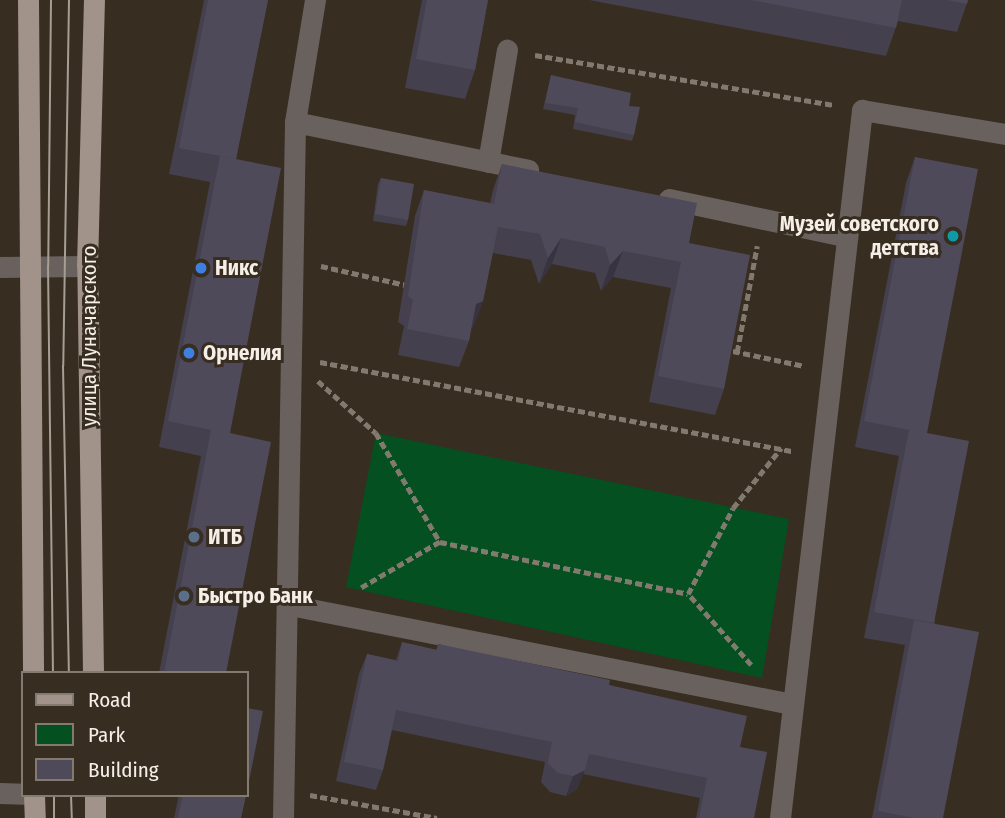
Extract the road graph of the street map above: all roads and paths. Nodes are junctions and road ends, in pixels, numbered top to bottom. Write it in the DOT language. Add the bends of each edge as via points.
graph roads {
  1 [pos="28,0"];
  2 [pos="94,0"];
  3 [pos="315,0"];
  4 [pos="507,50"];
  5 [pos="862,110"];
  6 [pos="295,122"];
  7 [pos="1005,134"];
  8 [pos="488,162"];
  9 [pos="543,173"];
  10 [pos="653,196"];
  11 [pos="762,218"];
  12 [pos="845,236"];
  13 [pos="295,260"];
  14 [pos="87,266"];
  15 [pos="0,267"];
  16 [pos="30,267"];
  17 [pos="406,285"];
  18 [pos="292,357"];
  19 [pos="829,371"];
  20 [pos="781,448"];
  21 [pos="820,457"];
  22 [pos="440,542"];
  23 [pos="358,590"];
  24 [pos="688,594"];
  25 [pos="290,605"];
  26 [pos="753,668"];
  27 [pos="33,671"];
  28 [pos="93,671"];
  29 [pos="792,704"];
  30 [pos="285,790"];
  31 [pos="0,793"];
  32 [pos="21,794"];
  33 [pos="34,797"];
  34 [pos="95,797"];
  35 [pos="34,818"];
  36 [pos="95,818"];
  37 [pos="283,818"];
  38 [pos="437,818"];
  39 [pos="780,818"];
  1 -- 16 [label="main road"];
  2 -- 14 [label="main road, улица Луначарского"];
  3 -- 6 [label="lane"];
  4 -- 5 [label="path"];
  4 -- 8 [label="lane"];
  5 -- 7 [label="lane"];
  5 -- 12 [label="lane"];
  6 -- 8 [label="lane"];
  6 -- 13 [label="lane"];
  8 -- 9 [label="lane"];
  10 -- 11 [label="lane"];
  11 -- 12 [label="lane"];
  11 -- 19 [label="path" via="735,351"];
  12 -- 19 [label="lane"];
  13 -- 17 [label="path"];
  13 -- 18 [label="lane"];
  14 -- 16 [label="lane"];
  14 -- 28 [label="main road, улица Луначарского"];
  15 -- 16 [label="lane"];
  16 -- 27 [label="main road"];
  18 -- 20 [label="path"];
  18 -- 22 [label="path" via="376,433"];
  18 -- 25 [label="lane"];
  19 -- 21 [label="lane"];
  20 -- 21 [label="path"];
  20 -- 24 [label="path" via="733,508"];
  21 -- 29 [label="lane"];
  22 -- 23 [label="path"];
  22 -- 24 [label="path"];
  24 -- 26 [label="path"];
  25 -- 29 [label="lane"];
  25 -- 30 [label="lane"];
  29 -- 39 [label="lane"];
  30 -- 37 [label="lane"];
  30 -- 38 [label="path"];
  31 -- 32 [label="lane"];
  33 -- 35 [label="main road"];
  34 -- 36 [label="main road"];
}
